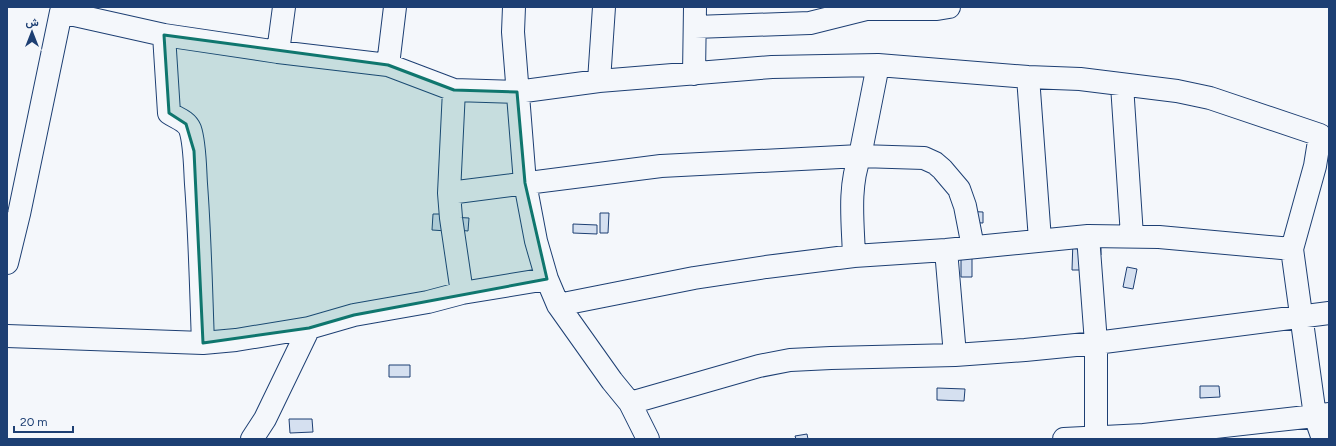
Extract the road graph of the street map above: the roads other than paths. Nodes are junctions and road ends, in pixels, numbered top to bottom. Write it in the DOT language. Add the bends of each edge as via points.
graph roads {
  1 [pos="284,7"];
  2 [pos="395,7"];
  3 [pos="514,7"];
  4 [pos="604,7"];
  5 [pos="949,7"];
  6 [pos="695,17"];
  7 [pos="164,35"];
  8 [pos="278,52"];
  9 [pos="388,65"];
  10 [pos="878,65"];
  11 [pos="694,74"];
  12 [pos="1028,77"];
  13 [pos="599,81"];
  14 [pos="1122,85"];
  15 [pos="454,90"];
  16 [pos="517,92"];
  17 [pos="860,156"];
  18 [pos="1322,166"];
  19 [pos="525,183"];
  20 [pos="449,193"];
  21 [pos="1088,236"];
  22 [pos="1132,236"];
  23 [pos="1040,240"];
  24 [pos="973,247"];
  25 [pos="1292,249"];
  26 [pos="946,250"];
  27 [pos="854,256"];
  28 [pos="7,263"];
  29 [pos="547,280"];
  30 [pos="462,293"];
  31 [pos="558,304"];
  32 [pos="1329,313"];
  33 [pos="1301,315"];
  34 [pos="309,328"];
  35 [pos="7,336"];
  36 [pos="203,343"];
  37 [pos="1096,343"];
  38 [pos="956,355"];
  39 [pos="630,403"];
  40 [pos="1322,415"];
  41 [pos="1096,437"];
  42 [pos="1142,437"];
  43 [pos="252,439"];
  44 [pos="648,439"];
  45 [pos="1064,439"];
  46 [pos="1323,439"];
  1 -- 8 [label="street"];
  2 -- 9 [label="street"];
  3 -- 16 [label="street"];
  4 -- 13 [label="street"];
  5 -- 6 [label="street" via="937,10 866,10 810,24"];
  6 -- 11 [label="street"];
  7 -- 8 [label="street"];
  7 -- 28 [label="street" via="61,12"];
  7 -- 36 [label="street" via="167,107 169,113 182,120 190,130 194,151"];
  8 -- 9 [label="street"];
  9 -- 15 [label="street"];
  10 -- 11 [label="street" via="772,67"];
  10 -- 12 [label="street"];
  10 -- 17 [label="street"];
  11 -- 13 [label="street"];
  12 -- 14 [label="street" via="1080,79"];
  12 -- 23 [label="street"];
  13 -- 16 [label="street"];
  14 -- 18 [label="street" via="1210,98 1320,135"];
  14 -- 22 [label="street"];
  15 -- 16 [label="street"];
  15 -- 20 [label="street"];
  16 -- 19 [label="street"];
  17 -- 19 [label="street" via="661,166"];
  17 -- 24 [label="street" via="924,158 935,163 963,197"];
  17 -- 27 [label="street" via="856,166 852,209"];
  18 -- 25 [label="street"];
  19 -- 20 [label="street"];
  19 -- 29 [label="street" via="536,241"];
  20 -- 30 [label="street"];
  21 -- 22 [label="street"];
  21 -- 23 [label="street"];
  21 -- 37 [label="street"];
  22 -- 25 [label="street" via="1159,236"];
  23 -- 24 [label="street"];
  24 -- 26 [label="street"];
  25 -- 33 [label="street"];
  26 -- 27 [label="street"];
  26 -- 38 [label="street"];
  27 -- 31 [label="street" via="694,278"];
  29 -- 30 [label="street"];
  29 -- 31 [label="street"];
  30 -- 34 [label="street" via="428,302 354,315"];
  31 -- 39 [label="street"];
  32 -- 33 [label="street"];
  33 -- 37 [label="street"];
  33 -- 40 [label="street"];
  34 -- 36 [label="street"];
  34 -- 43 [label="street" via="265,419"];
  35 -- 36 [label="street"];
  37 -- 38 [label="street"];
  37 -- 41 [label="street"];
  38 -- 39 [label="street" via="790,360 759,366"];
  39 -- 44 [label="street"];
  40 -- 42 [label="street"];
  40 -- 46 [label="street"];
  41 -- 42 [label="street"];
  41 -- 45 [label="street"];
}
